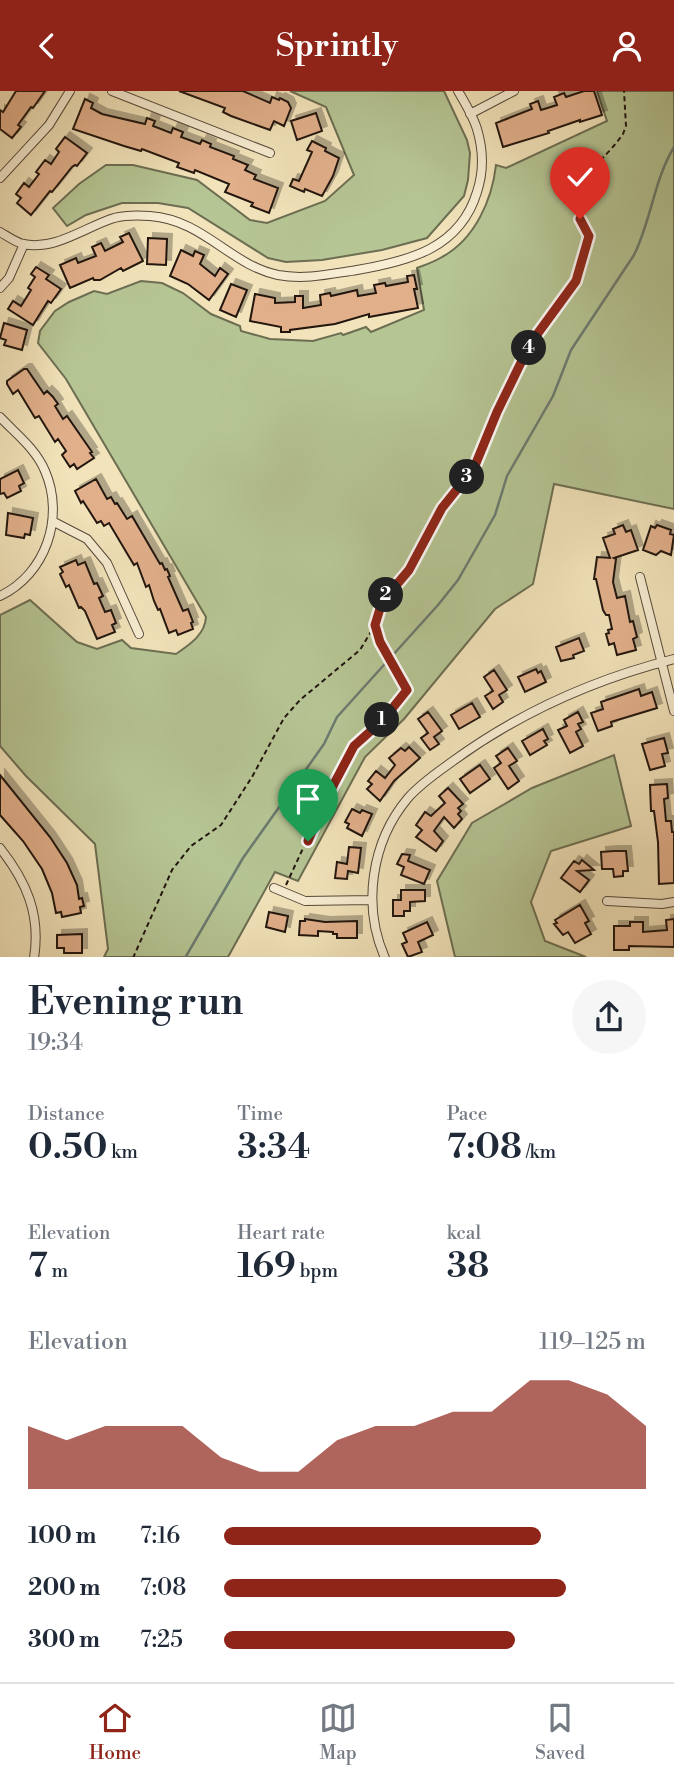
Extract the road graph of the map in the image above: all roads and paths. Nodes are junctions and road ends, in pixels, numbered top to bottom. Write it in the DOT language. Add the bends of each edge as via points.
graph roads {
  1 [pos="70,91"];
  2 [pos="112,91"];
  3 [pos="458,91"];
  4 [pos="514,91"];
  5 [pos="624,91"];
  6 [pos="470,114"];
  7 [pos="271,153"];
  8 [pos="0,178"];
  9 [pos="0,232"];
  10 [pos="24,244"];
  11 [pos="0,288"];
  12 [pos="0,417"];
  13 [pos="54,522"];
  14 [pos="640,577"];
  15 [pos="0,596"];
  16 [pos="375,625"];
  17 [pos="139,634"];
  18 [pos="674,659"];
  19 [pos="663,662"];
  20 [pos="674,711"];
  21 [pos="0,848"];
  22 [pos="279,890"];
  23 [pos="371,900"];
  24 [pos="607,901"];
  25 [pos="674,901"];
  26 [pos="34,957"];
  27 [pos="133,957"];
  28 [pos="385,957"];
  1 -- 8 [label="street" via="49,125"];
  2 -- 7 [label="street"];
  3 -- 6 [label="street"];
  4 -- 6 [label="street"];
  5 -- 16 [label="path" via="623,134 581,182 580,219 589,236 576,281 530,344 474,468 442,508 409,570 382,602"];
  6 -- 10 [label="street" via="482,155 480,183 469,213 456,231 425,253 384,265 301,279 276,275 258,269 185,224 151,216 115,218 54,243"];
  9 -- 10 [label="street"];
  10 -- 11 [label="street"];
  12 -- 13 [label="street" via="45,470"];
  13 -- 15 [label="street" via="35,567"];
  13 -- 17 [label="street" via="87,539 107,563"];
  14 -- 19 [label="street"];
  16 -- 22 [label="path" via="407,690 354,746"];
  16 -- 27 [label="path" via="360,650 284,718 221,825 191,846 172,870"];
  18 -- 19 [label="street"];
  19 -- 20 [label="street"];
  19 -- 23 [label="street" via="626,672 530,712 430,778 408,798 384,839 374,867"];
  21 -- 26 [label="street" via="32,901 37,938"];
  22 -- 23 [label="street" via="305,901"];
  23 -- 28 [label="street"];
  24 -- 25 [label="street"];
}
